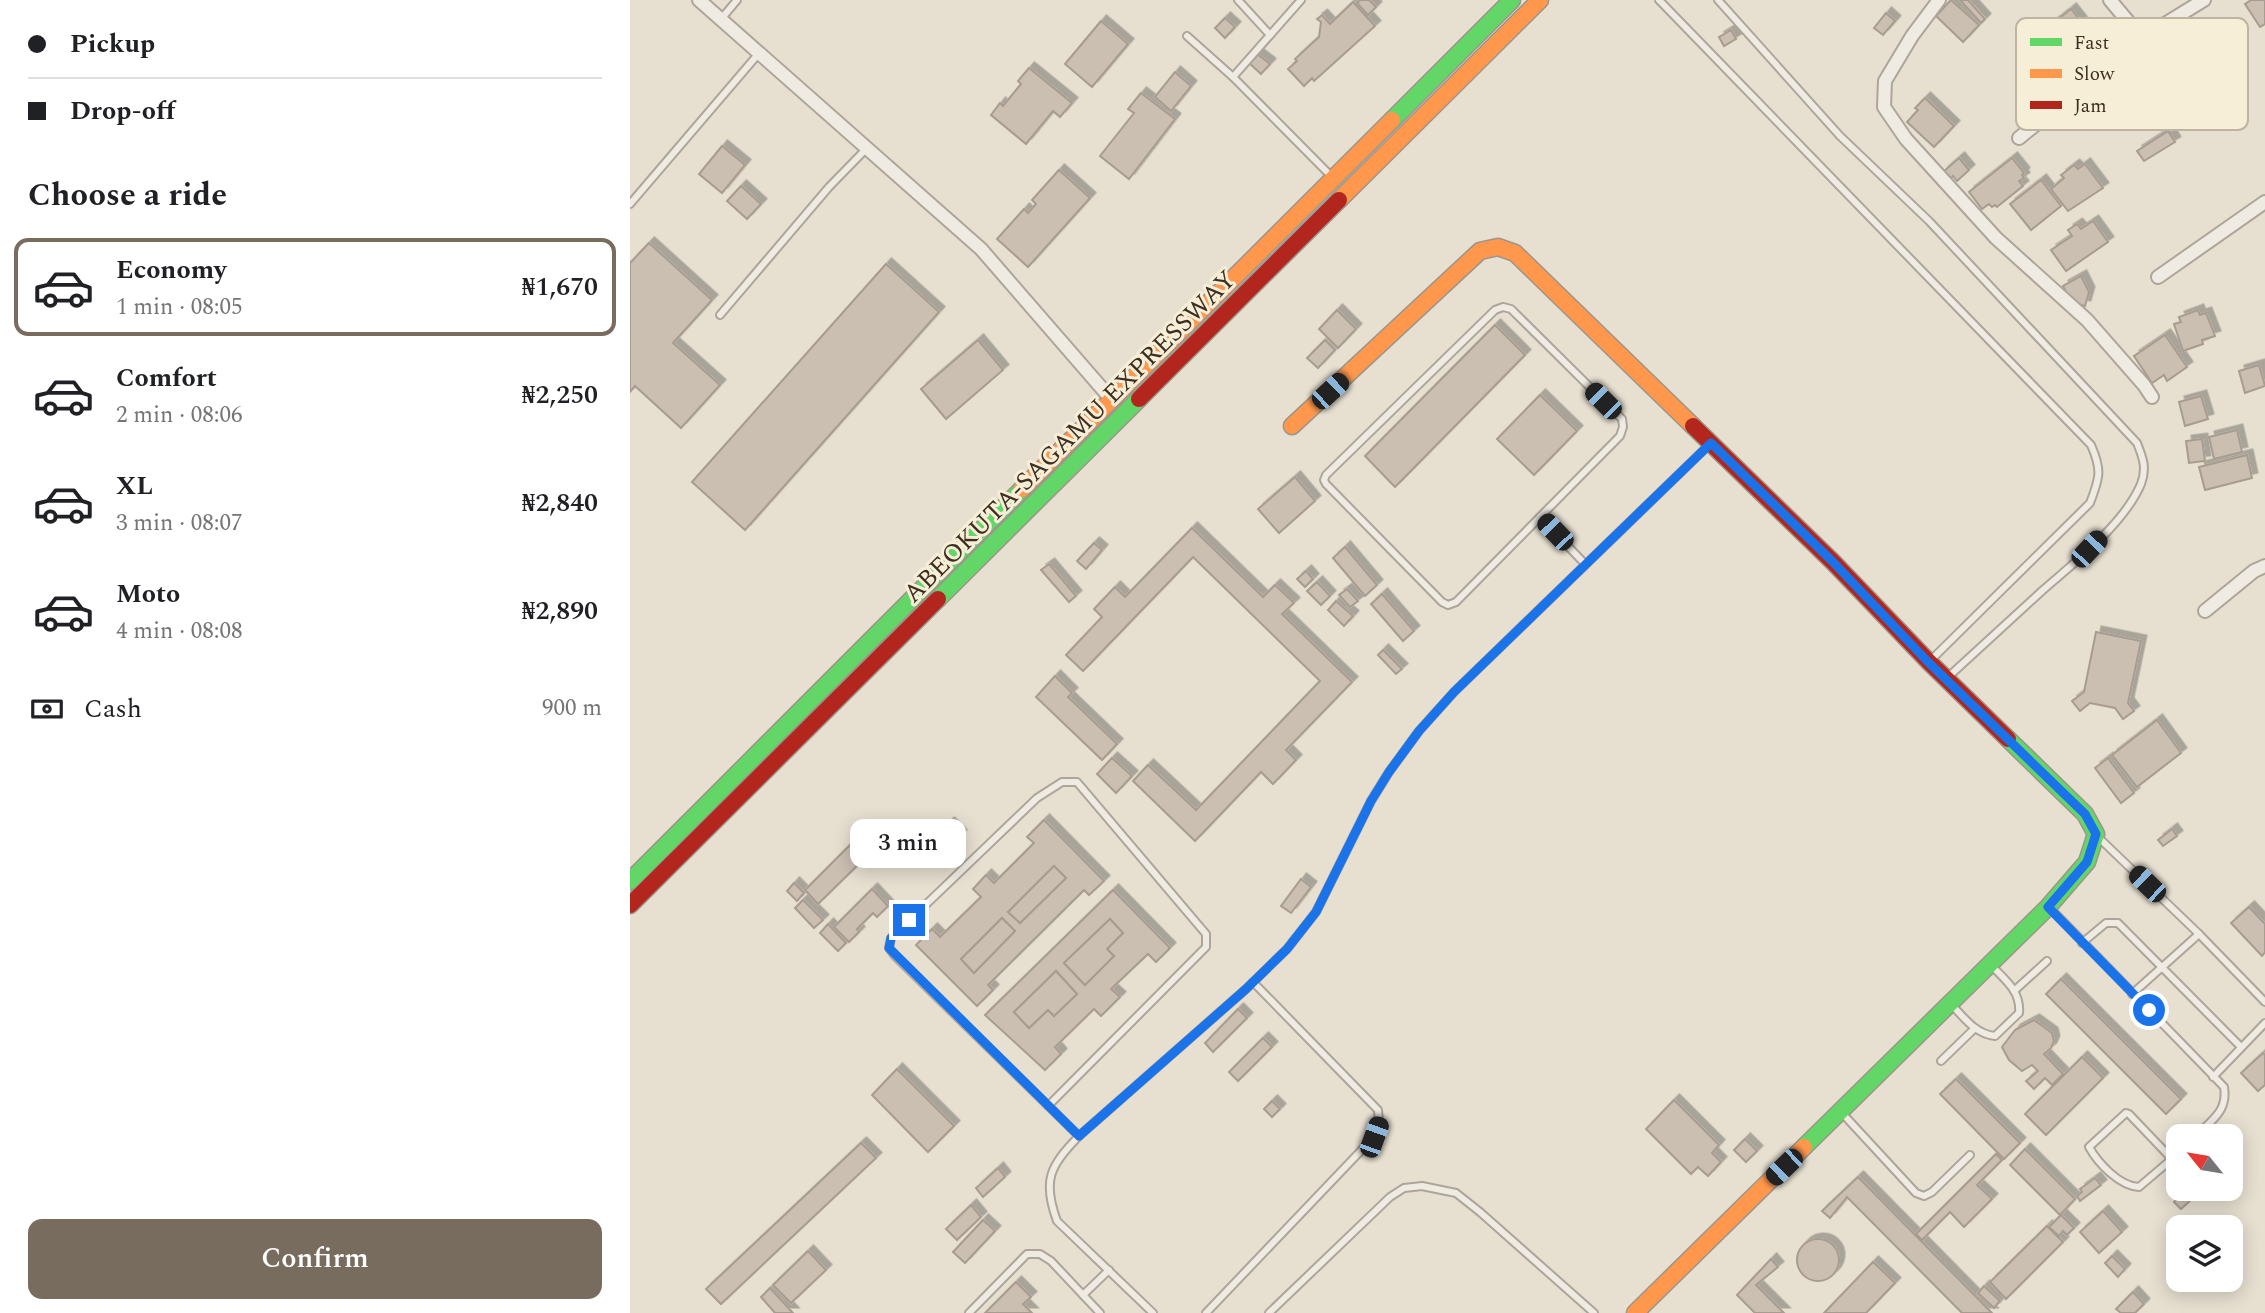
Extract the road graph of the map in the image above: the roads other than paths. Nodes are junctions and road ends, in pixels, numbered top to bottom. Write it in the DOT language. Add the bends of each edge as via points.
graph roads {
  1 [pos="699,0"];
  2 [pos="737,0"];
  3 [pos="1238,0"];
  4 [pos="1301,0"];
  5 [pos="1512,0"];
  6 [pos="1540,0"];
  7 [pos="1658,0"];
  8 [pos="1718,0"];
  9 [pos="1939,0"];
  10 [pos="2110,0"];
  11 [pos="2204,0"];
  12 [pos="722,18"];
  13 [pos="2125,18"];
  14 [pos="2175,18"];
  15 [pos="1270,35"];
  16 [pos="1187,36"];
  17 [pos="760,52"];
  18 [pos="1233,77"];
  19 [pos="2029,130"];
  20 [pos="2019,138"];
  21 [pos="867,148"];
  22 [pos="1332,178"];
  23 [pos="2265,202"];
  24 [pos="630,204"];
  25 [pos="2158,277"];
  26 [pos="720,315"];
  27 [pos="2152,397"];
  28 [pos="1112,400"];
  29 [pos="1292,426"];
  30 [pos="1711,443"];
  31 [pos="1540,517"];
  32 [pos="1585,564"];
  33 [pos="2265,566"];
  34 [pos="2205,611"];
  35 [pos="1928,662"];
  36 [pos="1946,679"];
  37 [pos="2096,834"];
  38 [pos="630,881"];
  39 [pos="630,905"];
  40 [pos="2048,907"];
  41 [pos="2199,933"];
  42 [pos="2082,943"];
  43 [pos="2047,961"];
  44 [pos="1991,965"];
  45 [pos="2163,966"];
  46 [pos="1253,982"];
  47 [pos="2014,991"];
  48 [pos="2133,994"];
  49 [pos="2265,1002"];
  50 [pos="1951,1004"];
  51 [pos="2265,1023"];
  52 [pos="1974,1029"];
  53 [pos="2241,1047"];
  54 [pos="1941,1061"];
  55 [pos="2213,1077"];
  56 [pos="1048,1106"];
  57 [pos="1840,1112"];
  58 [pos="2208,1124"];
  59 [pos="1079,1136"];
  60 [pos="1970,1155"];
  61 [pos="2172,1159"];
  62 [pos="1109,1270"];
  63 [pos="1083,1295"];
  64 [pos="969,1313"];
  65 [pos="1100,1313"];
  66 [pos="1153,1313"];
  67 [pos="1206,1313"];
  68 [pos="1269,1313"];
  69 [pos="1594,1313"];
  70 [pos="1635,1313"];
  1 -- 12 [label="street"];
  2 -- 12 [label="lane"];
  3 -- 15 [label="lane"];
  4 -- 15 [label="lane"];
  5 -- 22 [label="main road, ABEOKUTA-SAGAMU EXPRESSWAY"];
  6 -- 39 [label="main road, ABEOKUTA-SAGAMU EXPRESSWAY"];
  7 -- 35 [label="lane" via="2091,445 2100,464 2090,503"];
  8 -- 36 [label="lane" via="1840,136 1929,221 2137,443 2146,465 2133,500 2089,549"];
  9 -- 27 [label="street" via="1885,81 1884,107 1906,139 1996,238 2087,320"];
  10 -- 13 [label="street"];
  11 -- 14 [label="street"];
  12 -- 17 [label="street"];
  15 -- 18 [label="lane"];
  16 -- 18 [label="lane"];
  17 -- 21 [label="street"];
  17 -- 24 [label="lane"];
  18 -- 22 [label="lane"];
  19 -- 20 [label="street"];
  21 -- 26 [label="lane"];
  21 -- 28 [label="street" via="981,249"];
  22 -- 28 [label="main road, ABEOKUTA-SAGAMU EXPRESSWAY"];
  23 -- 25 [label="street"];
  28 -- 38 [label="main road, ABEOKUTA-SAGAMU EXPRESSWAY"];
  29 -- 30 [label="main road" via="1480,251 1503,246 1516,253"];
  30 -- 32 [label="lane"];
  30 -- 35 [label="main road"];
  31 -- 31 [label="lane" via="1448,605 1324,480 1503,307 1511,309 1622,419 1620,436"];
  31 -- 32 [label="lane"];
  32 -- 46 [label="lane" via="1419,731 1371,801 1316,912"];
  33 -- 34 [label="street"];
  35 -- 36 [label="main road"];
  36 -- 37 [label="main road" via="2085,814"];
  37 -- 40 [label="main road" via="2087,862"];
  37 -- 41 [label="lane"];
  40 -- 42 [label="lane"];
  40 -- 44 [label="main road"];
  41 -- 45 [label="lane"];
  41 -- 49 [label="lane"];
  42 -- 45 [label="lane" via="2106,923 2118,923"];
  42 -- 48 [label="lane"];
  43 -- 47 [label="lane"];
  44 -- 47 [label="lane"];
  44 -- 50 [label="main road"];
  45 -- 48 [label="lane"];
  45 -- 53 [label="lane"];
  46 -- 59 [label="lane"];
  46 -- 67 [label="lane" via="1378,1110 1379,1122 1374,1137"];
  47 -- 52 [label="lane" via="2019,1013 1995,1036"];
  48 -- 55 [label="lane"];
  50 -- 52 [label="lane"];
  50 -- 57 [label="main road"];
  51 -- 53 [label="lane"];
  52 -- 54 [label="lane"];
  53 -- 55 [label="lane"];
  55 -- 58 [label="lane" via="2224,1087 2226,1098 2223,1109"];
  56 -- 56 [label="lane" via="889,948 891,938 1037,798 1062,782 1077,782 1206,934 1206,947"];
  56 -- 59 [label="lane"];
  57 -- 60 [label="lane" via="1916,1193 1924,1196"];
  57 -- 70 [label="main road"];
  59 -- 62 [label="lane" via="1058,1157 1049,1182 1052,1206 1057,1221"];
  61 -- 61 [label="lane" via="2126,1113 2089,1147 2129,1187 2139,1187"];
  62 -- 63 [label="lane"];
  62 -- 66 [label="lane"];
  63 -- 64 [label="lane" via="1051,1261 1040,1254 1027,1254"];
  63 -- 65 [label="lane"];
  68 -- 69 [label="lane" via="1391,1197 1404,1188 1422,1186 1456,1193"];
}
